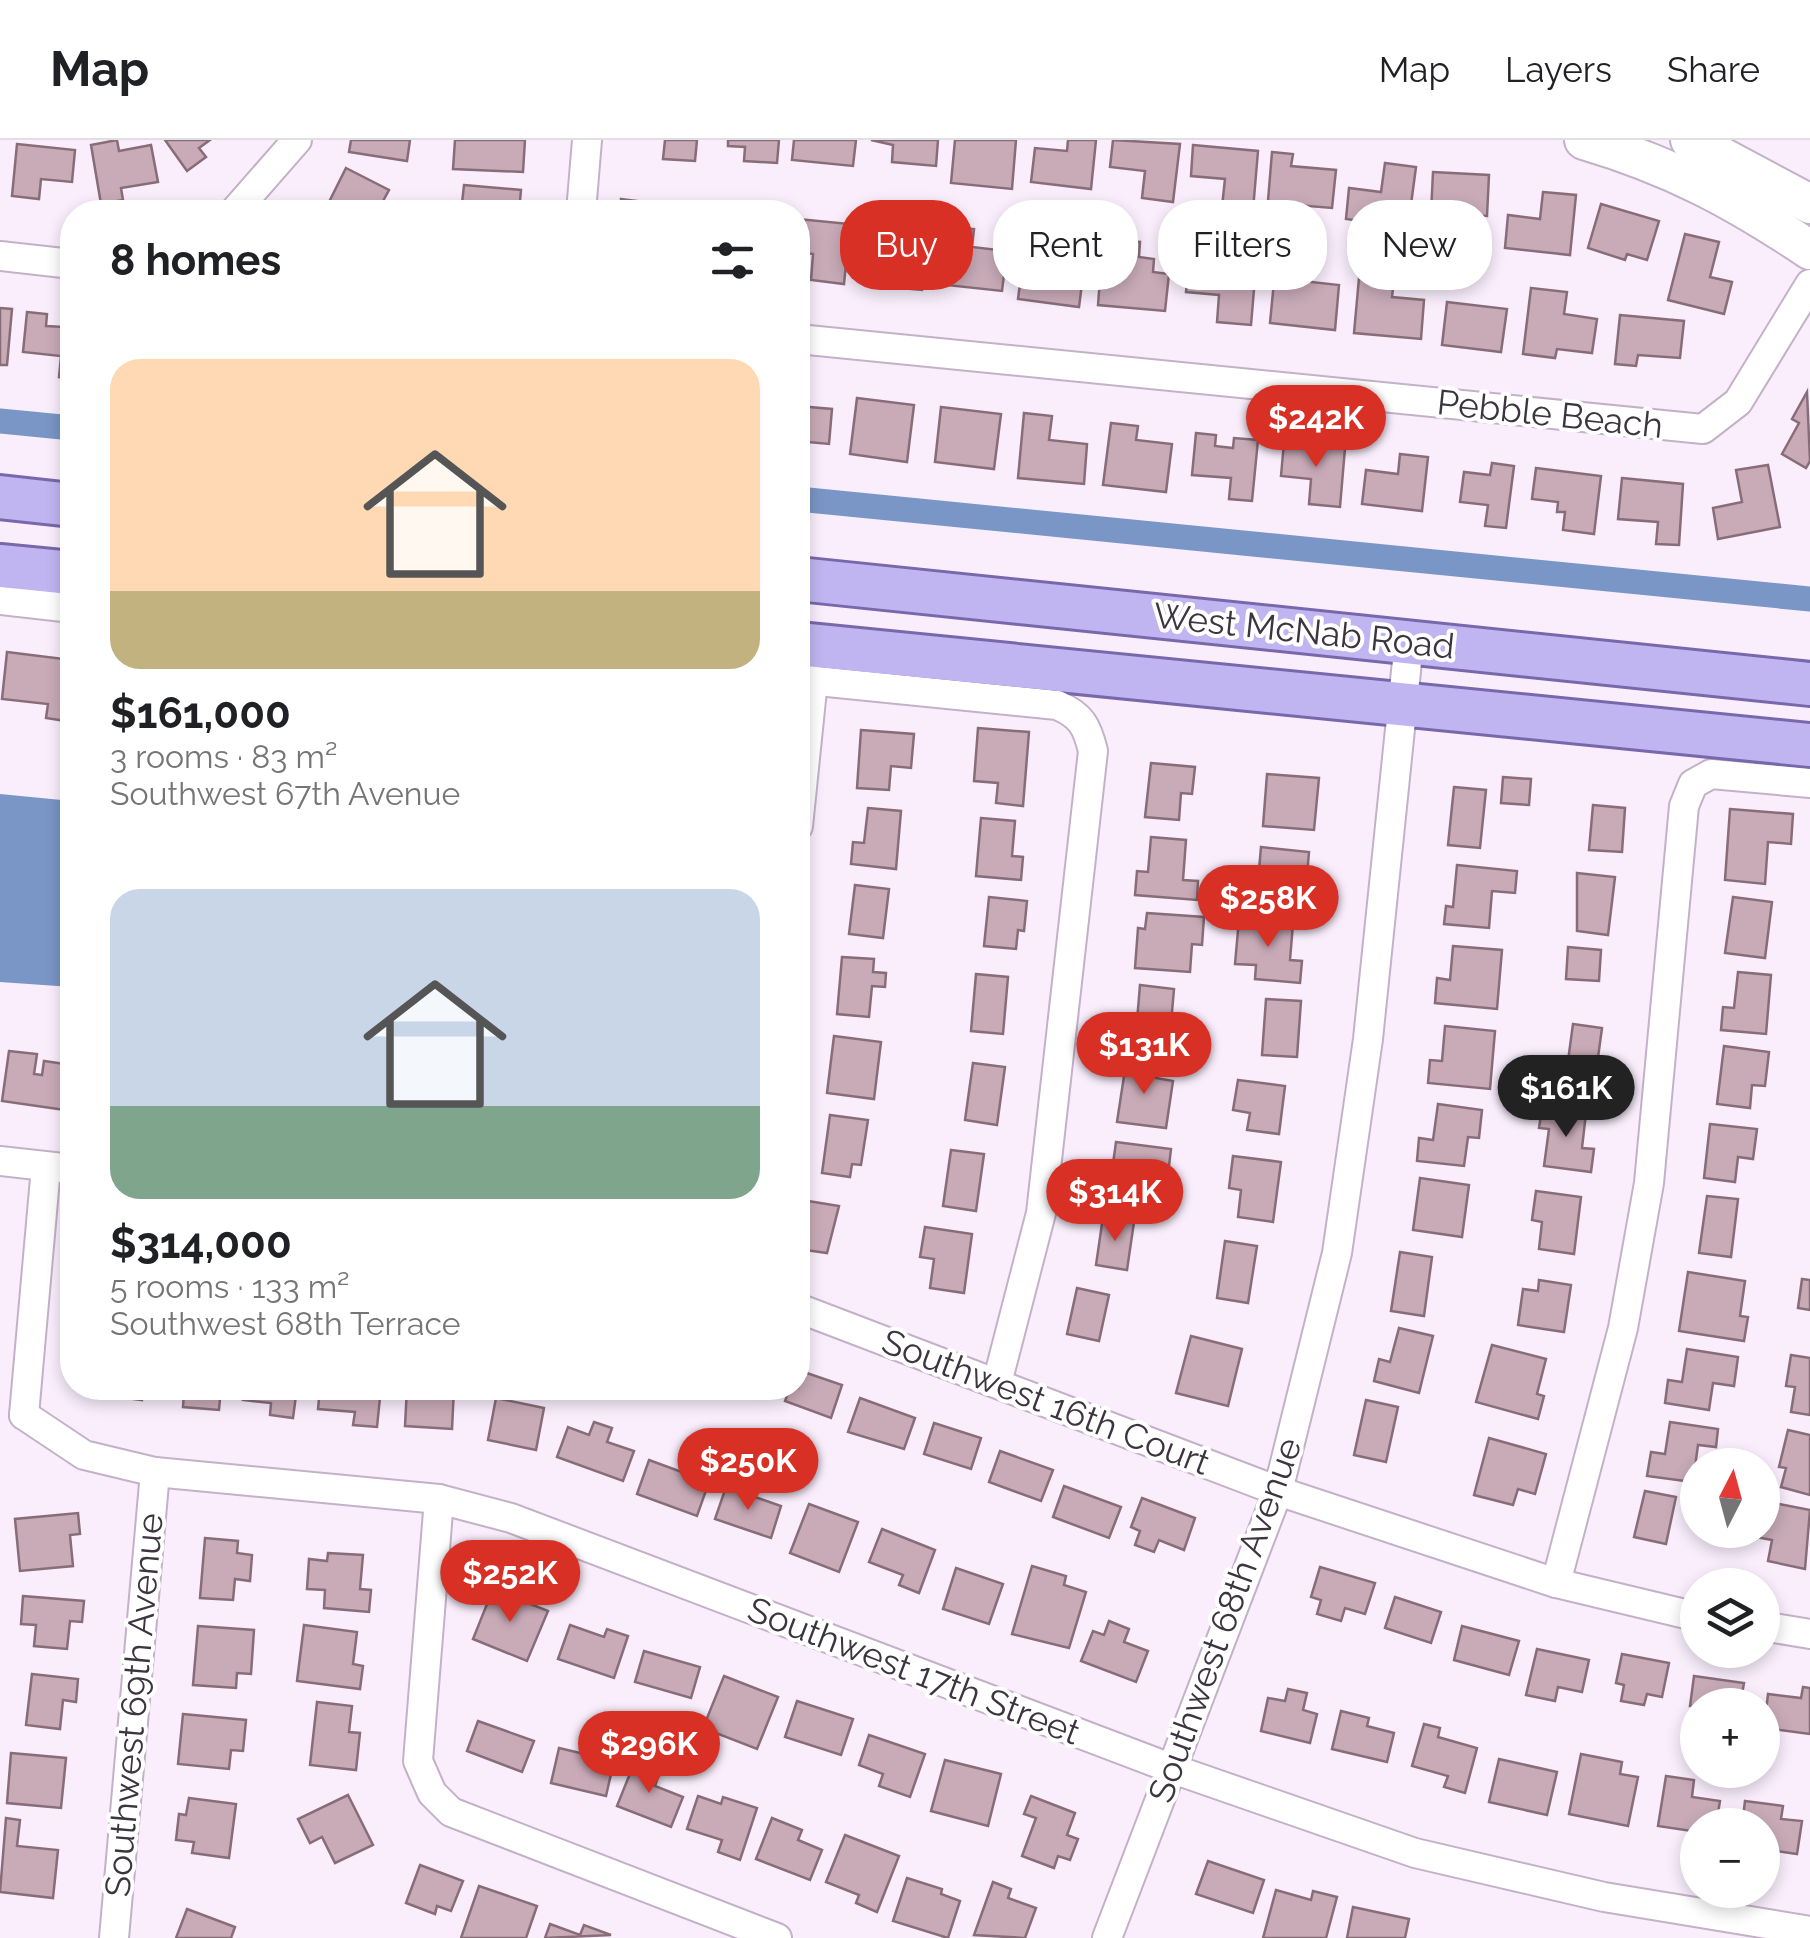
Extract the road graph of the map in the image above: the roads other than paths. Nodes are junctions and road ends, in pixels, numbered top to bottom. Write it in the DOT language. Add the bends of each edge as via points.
graph roads {
  1 [pos="298,140"];
  2 [pos="587,140"];
  3 [pos="1584,140"];
  4 [pos="1690,140"];
  5 [pos="245,200"];
  6 [pos="582,200"];
  7 [pos="1810,204"];
  8 [pos="1810,250"];
  9 [pos="0,256"];
  10 [pos="60,263"];
  11 [pos="1810,284"];
  12 [pos="810,340"];
  13 [pos="0,498"];
  14 [pos="60,504"];
  15 [pos="0,566"];
  16 [pos="60,572"];
  17 [pos="810,580"];
  18 [pos="0,600"];
  19 [pos="60,607"];
  20 [pos="1409,642"];
  21 [pos="810,668"];
  22 [pos="810,669"];
  23 [pos="1810,684"];
  24 [pos="1400,703"];
  25 [pos="1810,745"];
  26 [pos="1810,784"];
  27 [pos="0,1161"];
  28 [pos="59,1168"];
  29 [pos="810,1313"];
  30 [pos="997,1383"];
  31 [pos="12,1418"];
  32 [pos="155,1472"];
  33 [pos="1278,1491"];
  34 [pos="439,1500"];
  35 [pos="1556,1583"];
  36 [pos="1680,1612"];
  37 [pos="1780,1629"];
  38 [pos="1810,1634"];
  39 [pos="1172,1770"];
  40 [pos="1810,1931"];
  41 [pos="114,1938"];
  42 [pos="777,1938"];
  43 [pos="1106,1938"];
  1 -- 5 [label="street"];
  2 -- 6 [label="street"];
  3 -- 8 [label="street" via="1728,196"];
  4 -- 7 [label="street"];
  9 -- 10 [label="street"];
  11 -- 12 [label="street, Pebble Beach" via="1738,402 1703,429"];
  13 -- 14 [label="main road"];
  15 -- 16 [label="main road"];
  17 -- 20 [label="main road, West McNab Road"];
  18 -- 19 [label="street"];
  20 -- 23 [label="main road, West McNab Road"];
  20 -- 24 [label="street, Southwest 68th Avenue"];
  21 -- 24 [label="main road, West McNab Road"];
  22 -- 30 [label="street" via="1058,704 1083,720 1093,751 1041,1212"];
  24 -- 25 [label="main road, West McNab Road"];
  24 -- 33 [label="street, Southwest 68th Avenue" via="1368,1038 1337,1253"];
  26 -- 35 [label="street" via="1711,774 1693,784 1684,806 1649,1182 1622,1328"];
  27 -- 28 [label="street"];
  28 -- 31 [label="street"];
  29 -- 30 [label="street, Southwest 16th Court"];
  30 -- 33 [label="street, Southwest 16th Court"];
  31 -- 32 [label="street, Southwest 17th Street" via="84,1455"];
  32 -- 34 [label="street, Southwest 17th Street"];
  32 -- 41 [label="street, Southwest 69th Avenue"];
  33 -- 35 [label="street, Southwest 16th Court"];
  33 -- 39 [label="street, Southwest 68th Avenue"];
  34 -- 39 [label="street, Southwest 17th Street" via="511,1518"];
  34 -- 42 [label="street" via="418,1761 432,1793 451,1812"];
  35 -- 36 [label="street, Southwest 16th Court"];
  37 -- 38 [label="street"];
  39 -- 40 [label="street, Southwest 17th Street" via="1415,1852 1604,1897"];
  39 -- 43 [label="street, Southwest 68th Avenue"];
}
